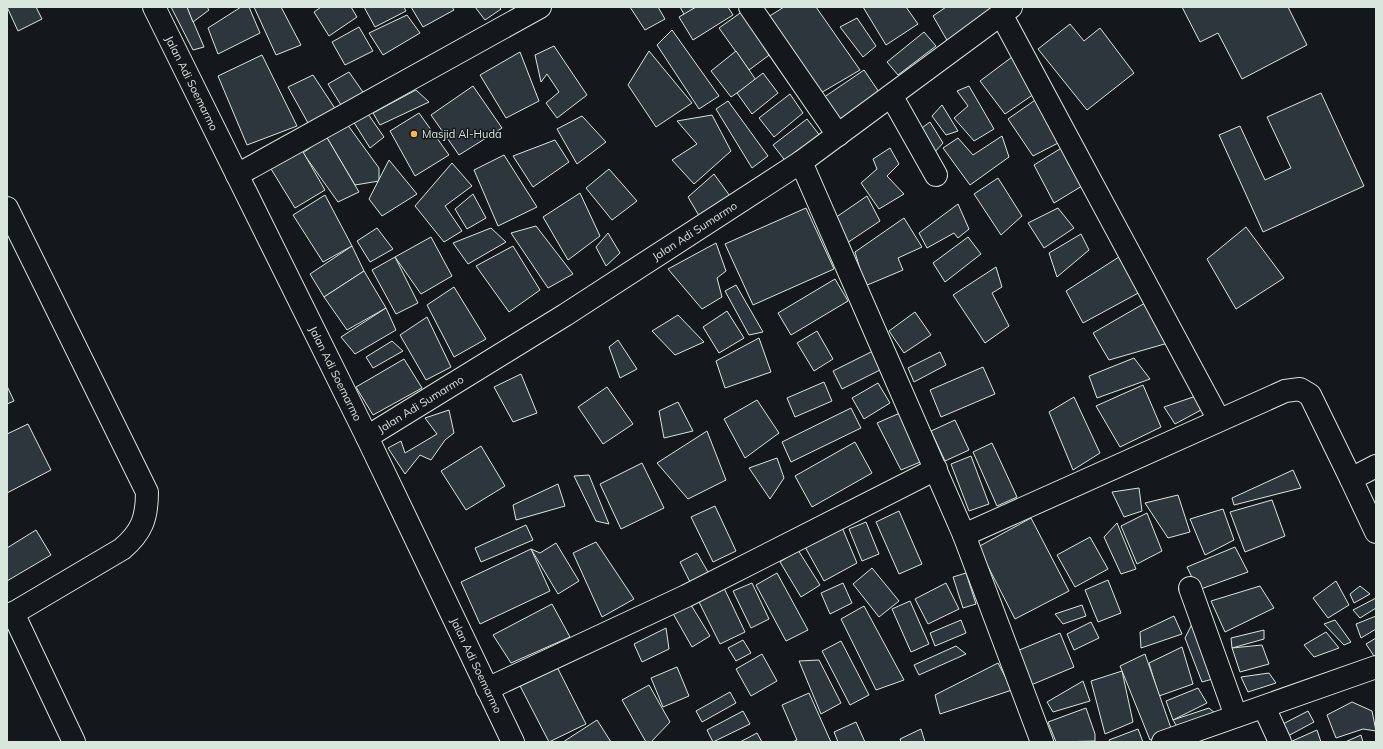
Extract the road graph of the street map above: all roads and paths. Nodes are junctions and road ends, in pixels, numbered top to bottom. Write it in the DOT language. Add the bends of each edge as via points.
graph roads {
  1 [pos="154,7"];
  2 [pos="540,7"];
  3 [pos="750,7"];
  4 [pos="1006,11"];
  5 [pos="892,96"];
  6 [pos="838,135"];
  7 [pos="801,162"];
  8 [pos="237,175"];
  9 [pos="936,175"];
  10 [pos="7,208"];
  11 [pos="1219,420"];
  12 [pos="367,437"];
  13 [pos="1376,466"];
  14 [pos="936,469"];
  15 [pos="1351,479"];
  16 [pos="1376,532"];
  17 [pos="964,535"];
  18 [pos="1190,588"];
  19 [pos="10,615"];
  20 [pos="1376,668"];
  21 [pos="487,689"];
  22 [pos="1264,707"];
  23 [pos="1236,716"];
  24 [pos="74,742"];
  25 [pos="513,742"];
  26 [pos="1042,742"];
  27 [pos="1163,742"];
  28 [pos="1280,742"];
  1 -- 8 [label="main road, Jalan Adi Soemarmo"];
  2 -- 8 [label="main road"];
  3 -- 6 [label="main road"];
  4 -- 5 [label="main road, Jalan Adi Sumarmo"];
  4 -- 11 [label="main road"];
  5 -- 6 [label="main road, Jalan Adi Sumarmo"];
  5 -- 9 [label="main road"];
  6 -- 7 [label="main road, Jalan Adi Sumarmo"];
  7 -- 12 [label="main road, Jalan Adi Sumarmo" via="571,311"];
  7 -- 14 [label="main road"];
  8 -- 12 [label="main road, Jalan Adi Soemarmo"];
  10 -- 19 [label="main road" via="147,492 143,524 135,538 122,549"];
  11 -- 15 [label="main road" via="1285,391 1300,389 1310,395"];
  11 -- 17 [label="main road"];
  12 -- 21 [label="main road, Jalan Adi Soemarmo"];
  13 -- 15 [label="main road"];
  14 -- 17 [label="main road"];
  14 -- 21 [label="main road" via="686,596"];
  15 -- 16 [label="main road"];
  17 -- 26 [label="main road"];
  18 -- 23 [label="main road"];
  19 -- 24 [label="main road"];
  20 -- 22 [label="main road"];
  21 -- 25 [label="main road, Jalan Adi Soemarmo"];
  22 -- 23 [label="main road"];
  22 -- 28 [label="main road"];
  23 -- 27 [label="main road"];
}
